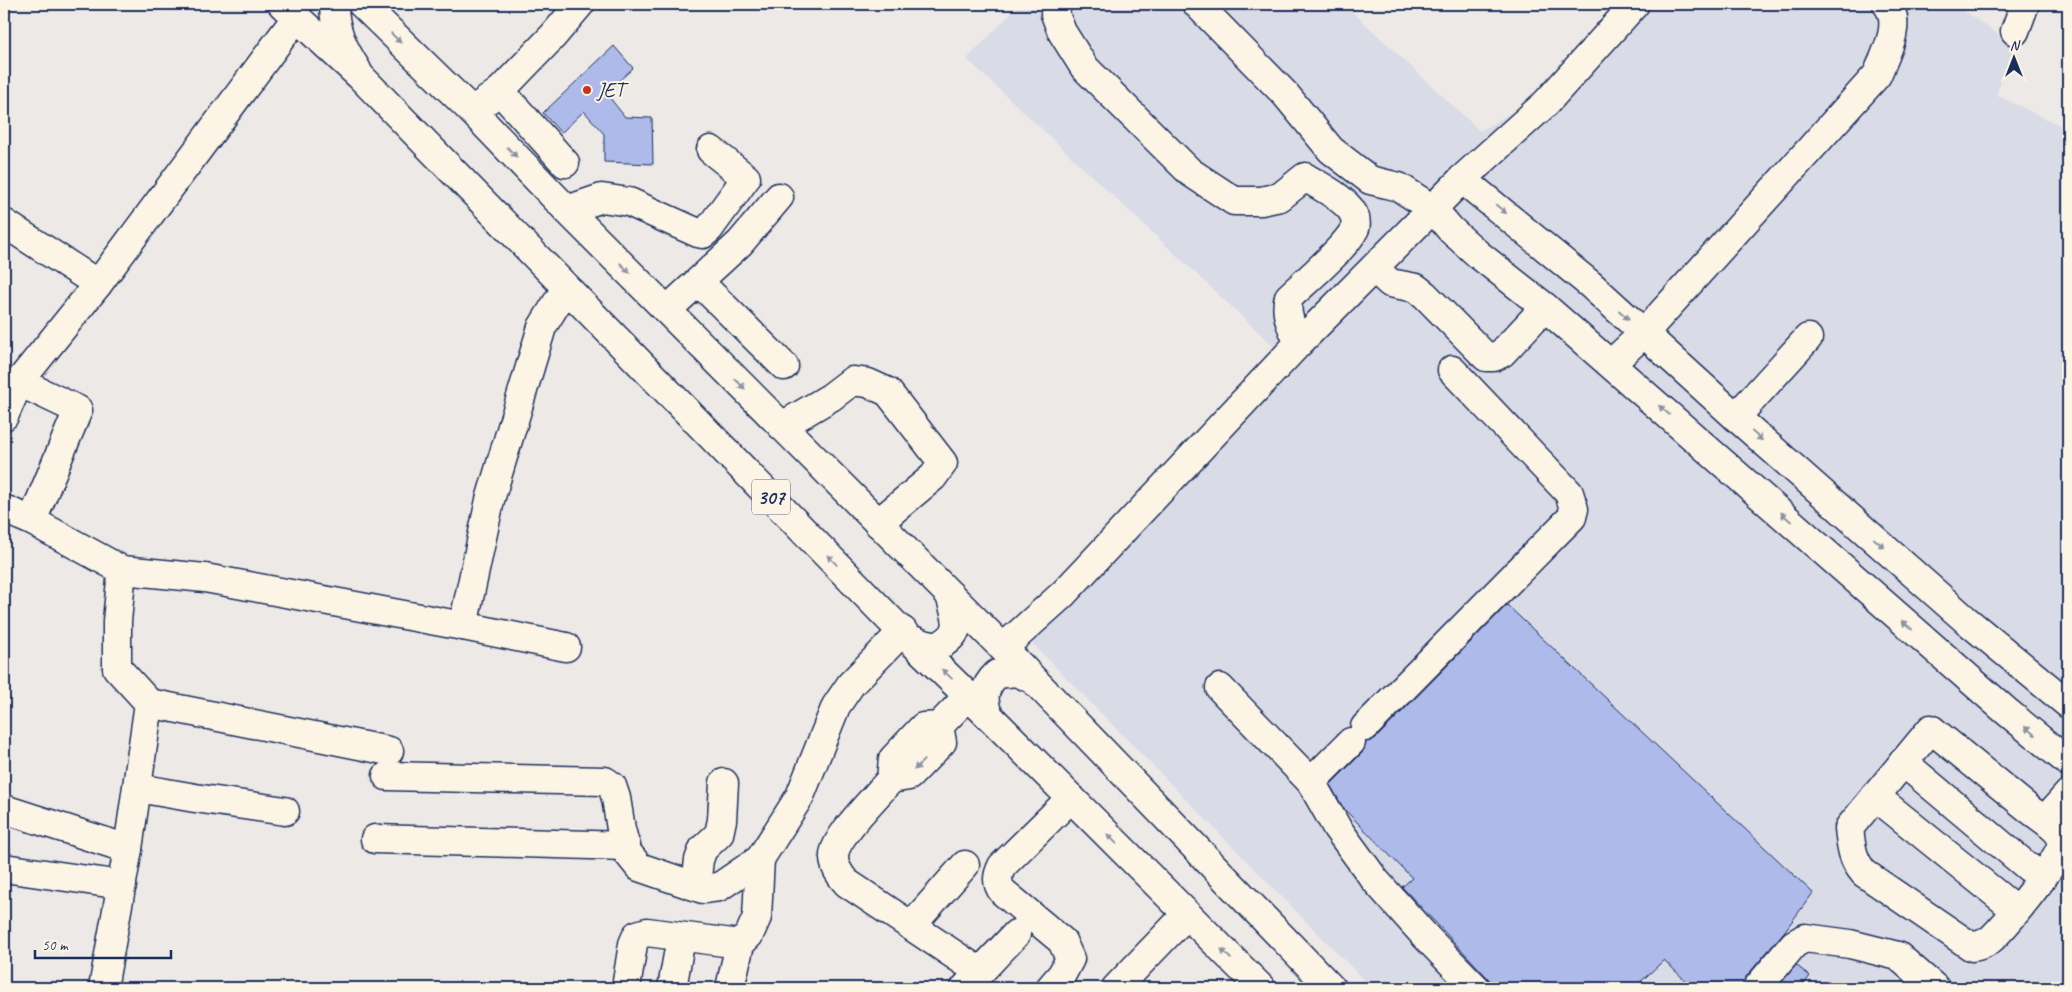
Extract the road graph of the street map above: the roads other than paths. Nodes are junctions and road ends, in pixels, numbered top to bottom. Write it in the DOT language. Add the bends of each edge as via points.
graph roads {
  1 [pos="334,4"];
  2 [pos="580,4"];
  3 [pos="1057,4"];
  4 [pos="1198,4"];
  5 [pos="1611,4"];
  6 [pos="1635,4"];
  7 [pos="1887,4"];
  8 [pos="2025,4"];
  9 [pos="369,8"];
  10 [pos="289,11"];
  11 [pos="2016,31"];
  12 [pos="360,76"];
  13 [pos="500,91"];
  14 [pos="1546,103"];
  15 [pos="472,111"];
  16 [pos="711,150"];
  17 [pos="1331,150"];
  18 [pos="564,163"];
  19 [pos="1305,177"];
  20 [pos="1462,179"];
  21 [pos="779,197"];
  22 [pos="568,210"];
  23 [pos="1433,210"];
  24 [pos="4,223"];
  25 [pos="1374,268"];
  26 [pos="699,282"];
  27 [pos="98,284"];
  28 [pos="566,288"];
  29 [pos="1545,307"];
  30 [pos="667,310"];
  31 [pos="1644,333"];
  32 [pos="1808,338"];
  33 [pos="1298,343"];
  34 [pos="1611,364"];
  35 [pos="784,366"];
  36 [pos="1452,370"];
  37 [pos="19,382"];
  38 [pos="4,416"];
  39 [pos="1736,417"];
  40 [pos="782,426"];
  41 [pos="4,509"];
  42 [pos="32,521"];
  43 [pos="878,522"];
  44 [pos="122,570"];
  45 [pos="950,595"];
  46 [pos="463,626"];
  47 [pos="905,634"];
  48 [pos="566,647"];
  49 [pos="1003,648"];
  50 [pos="1030,678"];
  51 [pos="1220,688"];
  52 [pos="969,696"];
  53 [pos="150,703"];
  54 [pos="2068,704"];
  55 [pos="989,716"];
  56 [pos="1903,762"];
  57 [pos="2068,762"];
  58 [pos="1310,782"];
  59 [pos="724,783"];
  60 [pos="138,788"];
  61 [pos="2068,794"];
  62 [pos="1875,796"];
  63 [pos="1072,798"];
  64 [pos="4,809"];
  65 [pos="285,811"];
  66 [pos="2044,820"];
  67 [pos="375,839"];
  68 [pos="626,846"];
  69 [pos="128,849"];
  70 [pos="760,859"];
  71 [pos="964,865"];
  72 [pos="4,868"];
  73 [pos="2043,877"];
  74 [pos="122,885"];
  75 [pos="696,886"];
  76 [pos="2016,910"];
  77 [pos="1187,914"];
  78 [pos="911,926"];
  79 [pos="1016,934"];
  80 [pos="680,938"];
  81 [pos="740,944"];
  82 [pos="972,980"];
  83 [pos="103,988"];
  84 [pos="626,988"];
  85 [pos="672,988"];
  86 [pos="730,988"];
  87 [pos="1050,988"];
  88 [pos="1117,988"];
  89 [pos="1261,988"];
  90 [pos="1331,988"];
  91 [pos="1476,988"];
  92 [pos="1757,988"];
  93 [pos="1935,988"];
  1 -- 12 [label="main road" via="336,30"];
  2 -- 13 [label="main road"];
  3 -- 19 [label="main road" via="1055,14 1062,32 1084,68 1190,172 1234,201 1280,197"];
  4 -- 17 [label="main road" via="1286,95"];
  5 -- 14 [label="main road" via="1563,57"];
  6 -- 14 [label="main road"];
  7 -- 31 [label="main road" via="1894,27 1877,75"];
  8 -- 11 [label="main road"];
  9 -- 15 [label="main road, one-way"];
  10 -- 12 [label="main road, 307"];
  10 -- 27 [label="main road"];
  12 -- 28 [label="main road, 307"];
  13 -- 15 [label="main road"];
  13 -- 18 [label="main road"];
  14 -- 20 [label="main road"];
  15 -- 22 [label="main road, one-way"];
  16 -- 22 [label="main road" via="746,178 703,234 628,202 602,198"];
  17 -- 19 [label="main road"];
  17 -- 23 [label="main road" via="1370,180 1399,187"];
  19 -- 33 [label="main road" via="1339,198 1356,219 1355,228 1346,241 1289,297 1286,306 1288,317"];
  20 -- 23 [label="main road"];
  20 -- 31 [label="main road, one-way"];
  21 -- 26 [label="main road" via="740,243"];
  22 -- 30 [label="main road, one-way"];
  23 -- 25 [label="main road"];
  23 -- 29 [label="main road" via="1451,230"];
  24 -- 27 [label="main road"];
  25 -- 29 [label="main road" via="1390,283 1416,288 1424,294 1486,356 1502,353"];
  25 -- 33 [label="main road"];
  26 -- 30 [label="main road"];
  26 -- 35 [label="main road"];
  27 -- 37 [label="main road"];
  28 -- 46 [label="main road" via="542,327 490,500"];
  47 -- 28 [label="main road, 307, one-way"];
  29 -- 34 [label="main road"];
  30 -- 40 [label="main road, one-way"];
  31 -- 34 [label="main road"];
  31 -- 39 [label="main road"];
  32 -- 39 [label="main road"];
  33 -- 49 [label="main road" via="1063,594"];
  57 -- 34 [label="main road, one-way"];
  36 -- 58 [label="main road" via="1569,493 1574,509 1572,517"];
  37 -- 38 [label="main road"];
  37 -- 42 [label="main road" via="78,410"];
  39 -- 54 [label="main road, one-way" via="1966,620"];
  40 -- 43 [label="main road"];
  40 -- 43 [label="main road" via="852,381 868,383 888,392 942,463 933,477"];
  41 -- 42 [label="main road"];
  42 -- 44 [label="main road"];
  43 -- 45 [label="main road"];
  44 -- 46 [label="main road" via="205,578"];
  44 -- 53 [label="main road" via="117,668"];
  45 -- 47 [label="main road" via="958,627 953,636 937,647 922,644"];
  45 -- 49 [label="main road"];
  46 -- 48 [label="main road"];
  52 -- 47 [label="main road, 307, one-way"];
  47 -- 70 [label="main road" via="851,684 836,706 800,796"];
  49 -- 50 [label="main road"];
  50 -- 55 [label="main road" via="1016,672 997,674 990,680 984,696 984,707"];
  50 -- 90 [label="main road"];
  51 -- 58 [label="main road"];
  52 -- 55 [label="main road, 307"];
  52 -- 78 [label="main road" via="939,726 942,742 909,776 891,779 839,840 834,855 840,876"];
  53 -- 60 [label="main road"];
  53 -- 68 [label="main road" via="388,763 605,781 612,786 616,798"];
  55 -- 63 [label="main road, 307"];
  56 -- 62 [label="main road"];
  56 -- 66 [label="main road" via="1931,729"];
  56 -- 73 [label="main road"];
  58 -- 91 [label="main road" via="1337,828 1375,880"];
  59 -- 75 [label="main road" via="719,834 702,849"];
  60 -- 65 [label="main road"];
  60 -- 69 [label="main road"];
  61 -- 66 [label="main road"];
  62 -- 76 [label="main road"];
  62 -- 76 [label="main road" via="1849,828 1855,862 1864,873 1972,947 1990,939"];
  77 -- 63 [label="main road, 307, one-way"];
  63 -- 87 [label="main road" via="1002,866 998,875 998,885 1003,892 1062,941 1068,951 1070,959"];
  64 -- 69 [label="main road"];
  66 -- 73 [label="main road" via="2062,842"];
  67 -- 68 [label="main road"];
  68 -- 75 [label="main road" via="639,868"];
  69 -- 74 [label="main road"];
  70 -- 75 [label="main road" via="719,887"];
  70 -- 81 [label="main road" via="757,917"];
  71 -- 78 [label="main road"];
  72 -- 74 [label="main road"];
  73 -- 76 [label="main road"];
  74 -- 83 [label="main road"];
  77 -- 88 [label="main road"];
  89 -- 77 [label="main road, 307, one-way"];
  78 -- 82 [label="main road"];
  79 -- 82 [label="main road"];
  80 -- 81 [label="main road"];
  80 -- 84 [label="main road" via="647,932 637,935"];
  80 -- 85 [label="main road"];
  81 -- 86 [label="main road"];
  92 -- 93 [label="main road" via="1794,944 1805,938 1898,956"];
}
